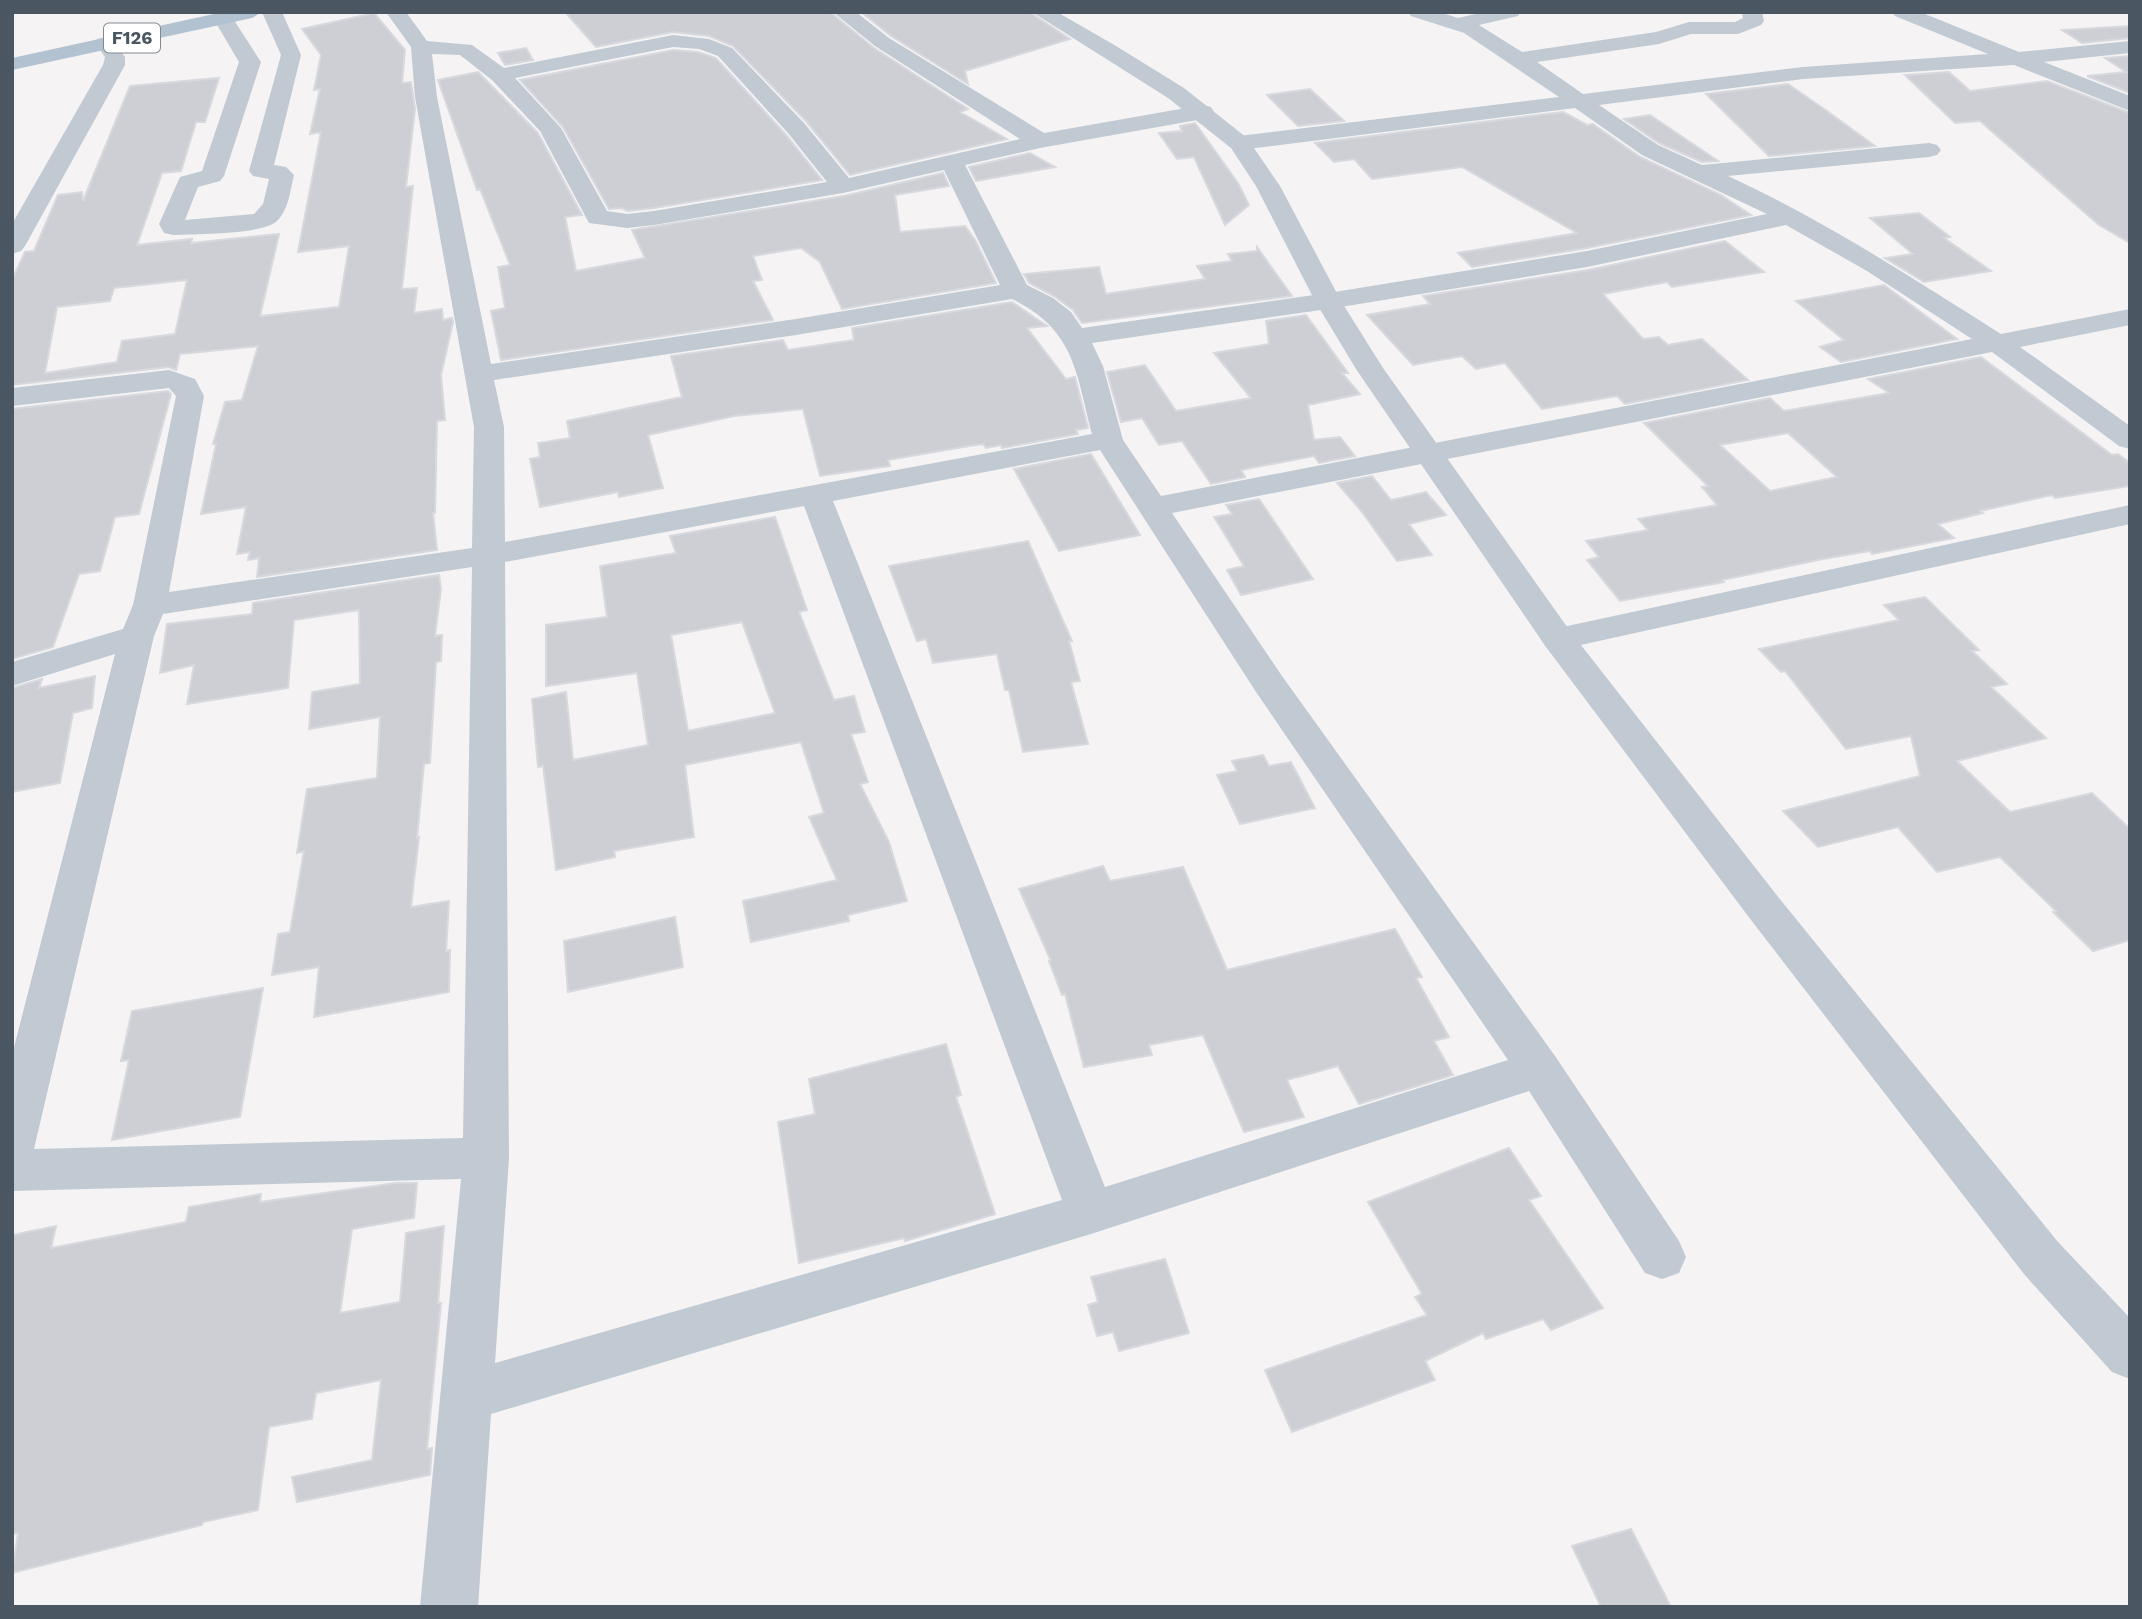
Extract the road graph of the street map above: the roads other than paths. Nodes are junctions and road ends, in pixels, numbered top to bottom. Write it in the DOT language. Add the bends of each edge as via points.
graph roads {
  1 [pos="198,12"];
  2 [pos="252,12"];
  3 [pos="272,12"];
  4 [pos="396,12"];
  5 [pos="843,12"];
  6 [pos="1042,12"];
  7 [pos="1418,12"];
  8 [pos="1511,12"];
  9 [pos="1752,12"];
  10 [pos="1902,12"];
  11 [pos="223,18"];
  12 [pos="1456,25"];
  13 [pos="106,44"];
  14 [pos="421,47"];
  15 [pos="2130,47"];
  16 [pos="12,52"];
  17 [pos="291,55"];
  18 [pos="2021,58"];
  19 [pos="1518,59"];
  20 [pos="250,62"];
  21 [pos="12,64"];
  22 [pos="500,75"];
  23 [pos="1574,99"];
  24 [pos="2130,104"];
  25 [pos="1203,112"];
  26 [pos="275,118"];
  27 [pos="228,122"];
  28 [pos="1040,141"];
  29 [pos="1239,143"];
  30 [pos="1929,150"];
  31 [pos="951,161"];
  32 [pos="261,171"];
  33 [pos="1698,172"];
  34 [pos="212,176"];
  35 [pos="843,186"];
  36 [pos="1789,217"];
  37 [pos="12,246"];
  38 [pos="1016,290"];
  39 [pos="1328,301"];
  40 [pos="2130,317"];
  41 [pos="1075,337"];
  42 [pos="1997,344"];
  43 [pos="479,374"];
  44 [pos="12,397"];
  45 [pos="1108,440"];
  46 [pos="2130,440"];
  47 [pos="1428,455"];
  48 [pos="815,495"];
  49 [pos="1152,507"];
  50 [pos="2130,514"];
  51 [pos="489,555"];
  52 [pos="144,621"];
  53 [pos="1558,639"];
  54 [pos="12,674"];
  55 [pos="1539,1069"];
  56 [pos="12,1146"];
  57 [pos="486,1158"];
  58 [pos="12,1170"];
  59 [pos="1091,1213"];
  60 [pos="1662,1257"];
  61 [pos="2130,1355"];
  62 [pos="468,1396"];
  63 [pos="449,1607"];
  1 -- 16 [label="main road, F126"];
  2 -- 11 [label="main road, F126"];
  3 -- 17 [label="street"];
  4 -- 14 [label="street"];
  5 -- 28 [label="street" via="882,42"];
  6 -- 25 [label="street"];
  7 -- 12 [label="street"];
  8 -- 12 [label="street"];
  9 -- 19 [label="street" via="1754,21 1738,28 1689,29 1659,38"];
  10 -- 18 [label="street"];
  11 -- 13 [label="main road, F126"];
  11 -- 20 [label="street"];
  12 -- 19 [label="street" via="1471,29"];
  13 -- 21 [label="main road, F126"];
  13 -- 37 [label="street" via="115,57 114,65"];
  14 -- 22 [label="street" via="465,49"];
  14 -- 43 [label="street" via="426,97"];
  15 -- 18 [label="street"];
  17 -- 20 [label="street"];
  17 -- 26 [label="street"];
  18 -- 23 [label="street" via="1803,73"];
  18 -- 24 [label="street"];
  19 -- 23 [label="street"];
  20 -- 27 [label="street"];
  22 -- 35 [label="street" via="673,41 702,43 725,52"];
  22 -- 35 [label="street" via="551,128 598,218 654,218"];
  23 -- 29 [label="street"];
  23 -- 33 [label="street" via="1650,150"];
  25 -- 28 [label="street"];
  25 -- 29 [label="street"];
  26 -- 27 [label="street"];
  26 -- 32 [label="street"];
  27 -- 34 [label="street"];
  28 -- 31 [label="street"];
  29 -- 39 [label="street" via="1268,186"];
  30 -- 33 [label="street"];
  31 -- 35 [label="street"];
  31 -- 38 [label="street"];
  32 -- 34 [label="street"];
  32 -- 34 [label="street" via="282,175 270,217 173,228 188,182"];
  33 -- 36 [label="street"];
  36 -- 39 [label="street" via="1587,259"];
  36 -- 42 [label="street" via="1876,266"];
  38 -- 41 [label="street" via="1044,304"];
  38 -- 43 [label="street"];
  39 -- 41 [label="street"];
  39 -- 47 [label="street"];
  40 -- 42 [label="street"];
  41 -- 45 [label="street" via="1089,366"];
  42 -- 46 [label="street"];
  42 -- 47 [label="street"];
  43 -- 51 [label="street" via="489,427"];
  44 -- 52 [label="street" via="169,379 188,387 190,396"];
  45 -- 48 [label="street"];
  45 -- 49 [label="street"];
  47 -- 49 [label="street"];
  47 -- 53 [label="street"];
  48 -- 51 [label="street"];
  48 -- 59 [label="street"];
  49 -- 55 [label="street" via="1269,684"];
  50 -- 53 [label="street"];
  51 -- 52 [label="street"];
  51 -- 57 [label="street"];
  52 -- 54 [label="street"];
  52 -- 56 [label="street"];
  53 -- 61 [label="street" via="2041,1258"];
  55 -- 59 [label="street"];
  55 -- 60 [label="street"];
  57 -- 58 [label="street"];
  57 -- 62 [label="street"];
  59 -- 62 [label="street"];
  62 -- 63 [label="street"];
}
